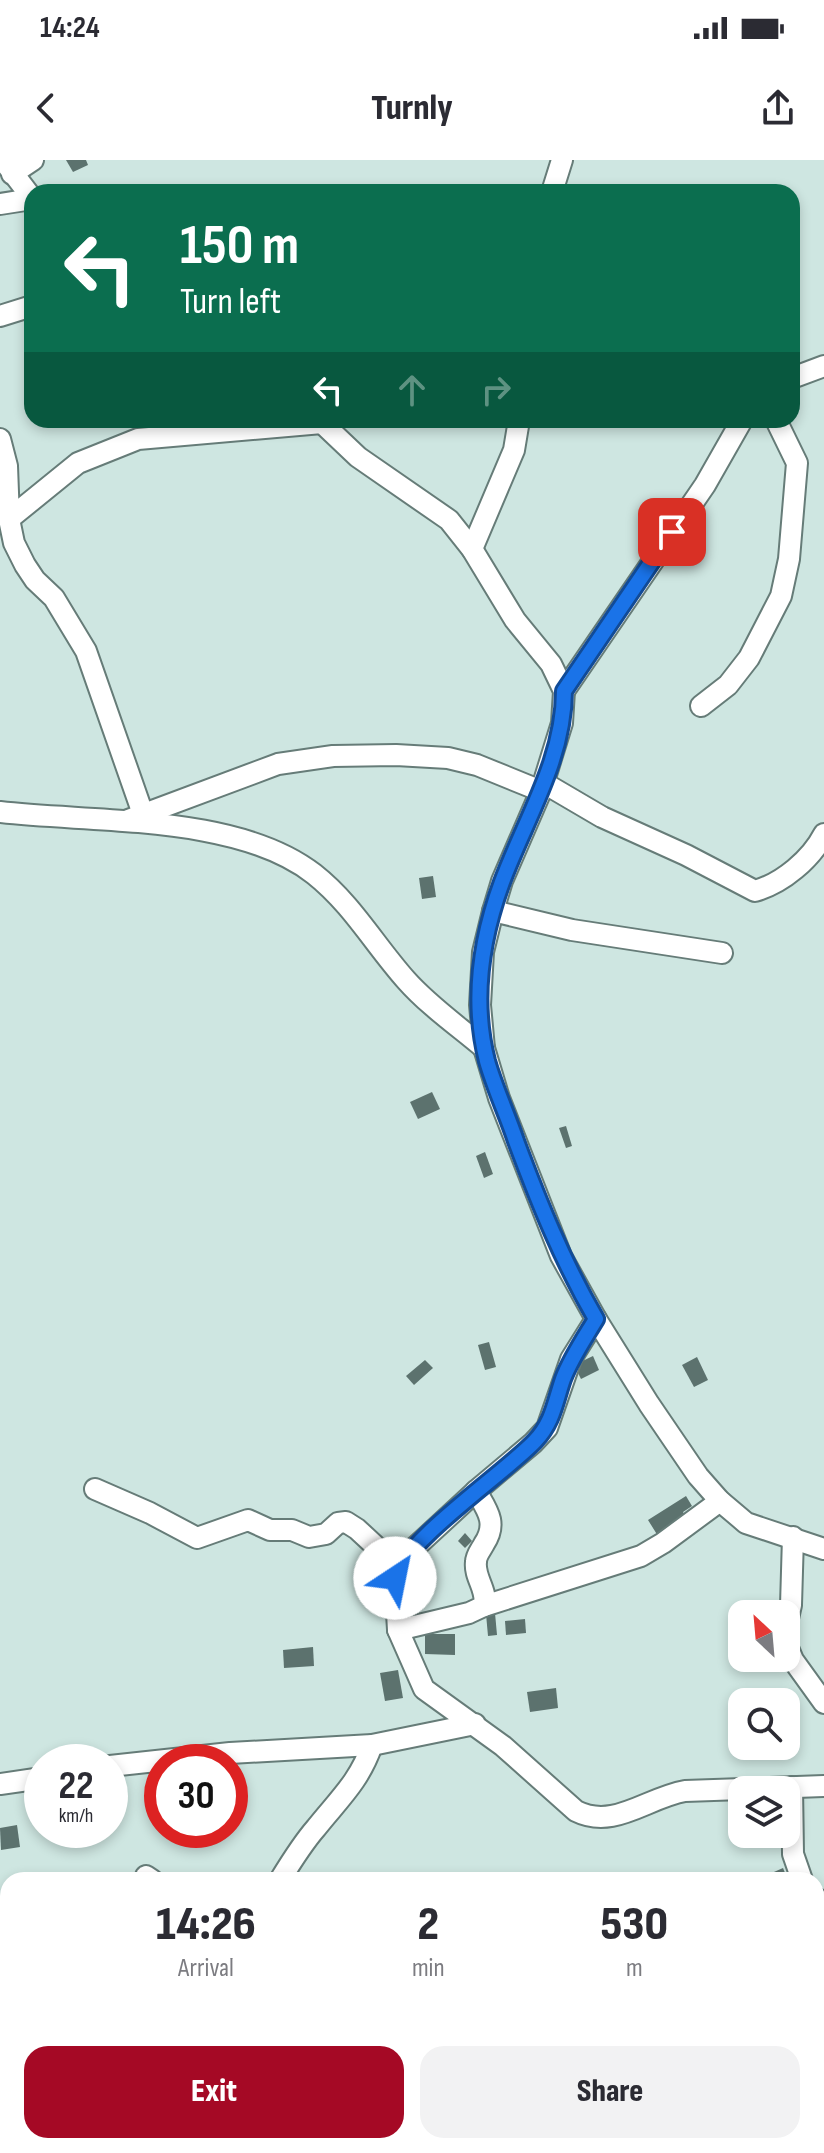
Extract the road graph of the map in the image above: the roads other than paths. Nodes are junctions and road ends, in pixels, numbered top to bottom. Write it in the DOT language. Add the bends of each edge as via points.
graph roads {
  1 [pos="33,160"];
  2 [pos="562,160"];
  3 [pos="7,167"];
  4 [pos="554,184"];
  5 [pos="24,189"];
  6 [pos="24,200"];
  7 [pos="0,204"];
  8 [pos="24,308"];
  9 [pos="0,316"];
  10 [pos="824,366"];
  11 [pos="800,375"];
  12 [pos="256,428"];
  13 [pos="327,428"];
  14 [pos="518,428"];
  15 [pos="737,428"];
  16 [pos="780,428"];
  17 [pos="0,439"];
  18 [pos="9,519"];
  19 [pos="472,549"];
  20 [pos="564,691"];
  21 [pos="701,706"];
  22 [pos="543,787"];
  23 [pos="0,812"];
  24 [pos="135,817"];
  25 [pos="824,834"];
  26 [pos="493,911"];
  27 [pos="722,953"];
  28 [pos="484,1048"];
  29 [pos="596,1319"];
  30 [pos="95,1489"];
  31 [pos="476,1491"];
  32 [pos="720,1501"];
  33 [pos="793,1537"];
  34 [pos="824,1549"];
  35 [pos="398,1567"];
  36 [pos="791,1600"];
  37 [pos="484,1606"];
  38 [pos="398,1630"];
  39 [pos="800,1670"];
  40 [pos="824,1703"];
  41 [pos="475,1724"];
  42 [pos="372,1745"];
  43 [pos="128,1764"];
  44 [pos="24,1781"];
  45 [pos="0,1784"];
  46 [pos="824,1786"];
  47 [pos="800,1787"];
  48 [pos="728,1788"];
  49 [pos="793,1848"];
  50 [pos="285,1872"];
  51 [pos="799,1872"];
  1 -- 3 [label="street"];
  2 -- 4 [label="street"];
  3 -- 5 [label="street"];
  6 -- 7 [label="street"];
  8 -- 9 [label="street"];
  10 -- 11 [label="street"];
  12 -- 18 [label="street" via="138,439 78,463"];
  13 -- 19 [label="street" via="358,457 449,520"];
  14 -- 19 [label="street" via="514,450"];
  15 -- 20 [label="street" via="705,485"];
  16 -- 21 [label="street" via="797,463 781,596 749,658 728,685"];
  17 -- 18 [label="street"];
  18 -- 24 [label="street" via="25,565 54,598 86,651"];
  19 -- 20 [label="street"];
  20 -- 22 [label="street" via="562,723"];
  22 -- 24 [label="street" via="448,758 333,756 278,764"];
  22 -- 25 [label="street" via="755,891 798,867"];
  22 -- 26 [label="street"];
  23 -- 24 [label="street"];
  24 -- 28 [label="street" via="249,841 303,866 350,907 418,993"];
  26 -- 27 [label="street" via="572,930"];
  26 -- 28 [label="street" via="480,982"];
  28 -- 29 [label="street" via="531,1184 561,1256"];
  29 -- 31 [label="street" via="571,1359 547,1428"];
  29 -- 32 [label="street" via="690,1465"];
  30 -- 35 [label="street" via="197,1538 248,1520 309,1537 346,1522"];
  31 -- 35 [label="street"];
  31 -- 37 [label="street" via="492,1520 476,1560"];
  32 -- 33 [label="street" via="746,1523"];
  32 -- 37 [label="street" via="641,1556"];
  33 -- 34 [label="street"];
  33 -- 36 [label="street"];
  35 -- 38 [label="street"];
  37 -- 38 [label="street"];
  38 -- 41 [label="street" via="424,1689"];
  39 -- 40 [label="street"];
  41 -- 42 [label="street"];
  41 -- 48 [label="street" via="576,1811 596,1819 676,1793"];
  42 -- 43 [label="street"];
  42 -- 50 [label="street" via="352,1788"];
  44 -- 45 [label="street"];
  46 -- 47 [label="street"];
  49 -- 51 [label="street"];
}
